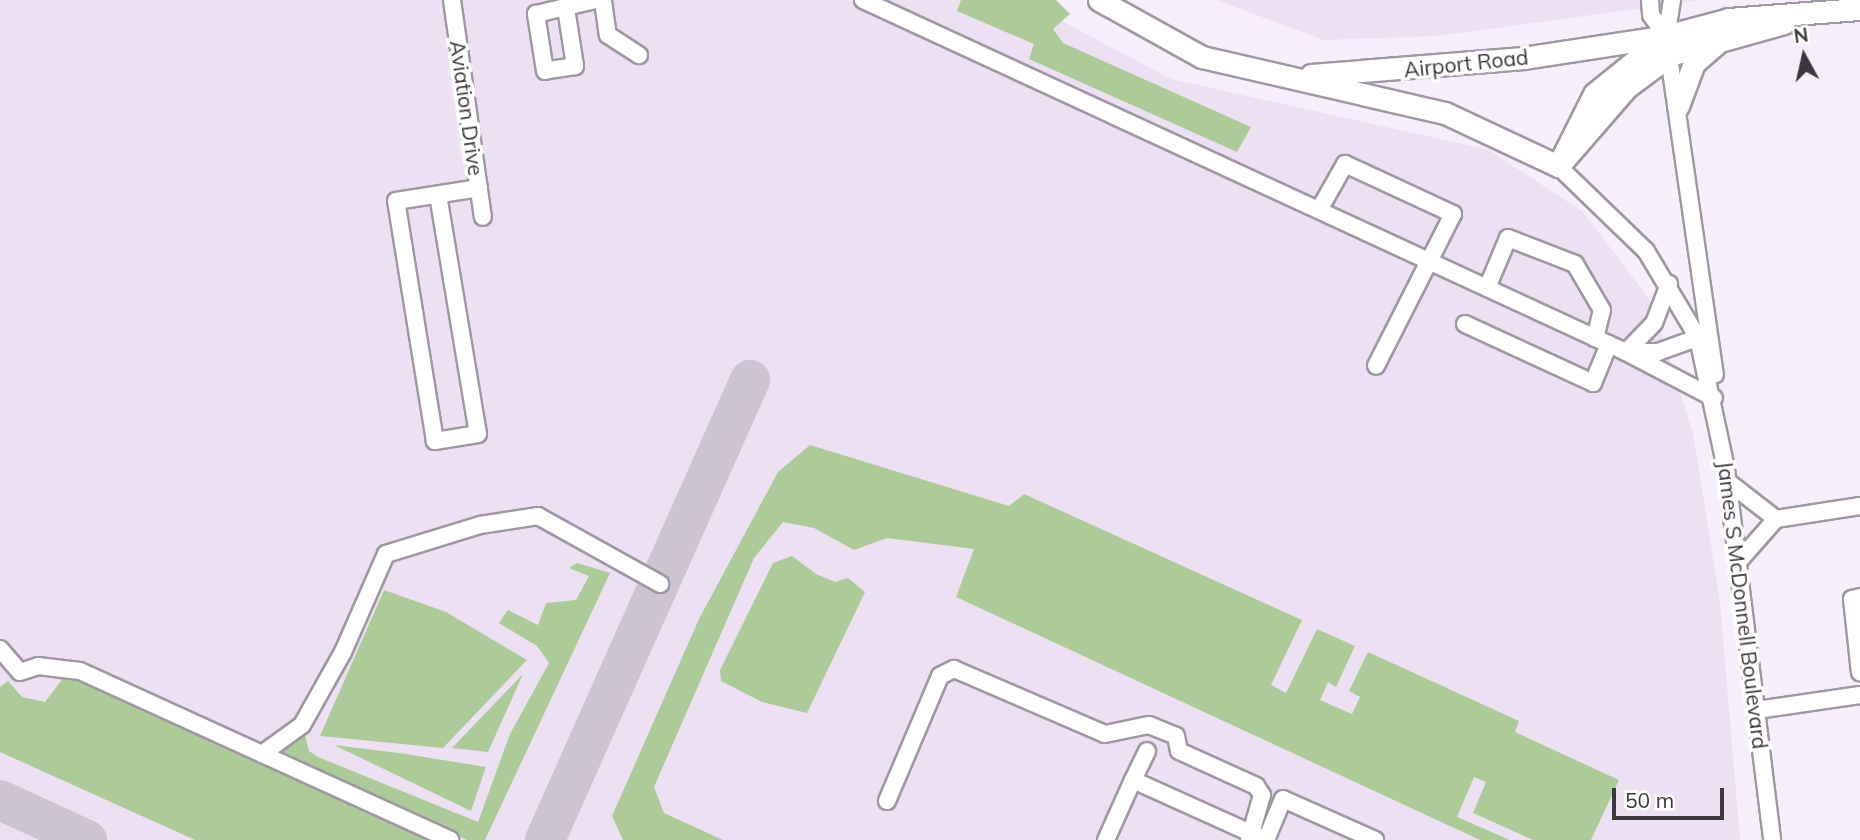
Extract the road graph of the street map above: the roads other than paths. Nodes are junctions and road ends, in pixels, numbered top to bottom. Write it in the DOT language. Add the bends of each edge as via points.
graph roads {
  1 [pos="452,0"];
  2 [pos="863,0"];
  3 [pos="1098,0"];
  4 [pos="1650,0"];
  5 [pos="1672,0"];
  6 [pos="599,1"];
  7 [pos="566,8"];
  8 [pos="1860,9"];
  9 [pos="1808,15"];
  10 [pos="1719,42"];
  11 [pos="1668,45"];
  12 [pos="639,55"];
  13 [pos="1265,74"];
  14 [pos="1678,106"];
  15 [pos="1558,166"];
  16 [pos="479,188"];
  17 [pos="438,195"];
  18 [pos="1319,210"];
  19 [pos="483,217"];
  20 [pos="1429,261"];
  21 [pos="1669,284"];
  22 [pos="1487,288"];
  23 [pos="1465,324"];
  24 [pos="1705,335"];
  25 [pos="1602,341"];
  26 [pos="1626,352"];
  27 [pos="1376,366"];
  28 [pos="1715,405"];
  29 [pos="1727,481"];
  30 [pos="1860,506"];
  31 [pos="1776,519"];
  32 [pos="1738,562"];
  33 [pos="660,584"];
  34 [pos="1860,597"];
  35 [pos="0,649"];
  36 [pos="1859,662"];
  37 [pos="1860,695"];
  38 [pos="1757,710"];
  39 [pos="1147,751"];
  40 [pos="262,754"];
  41 [pos="1133,780"];
  42 [pos="887,801"];
  43 [pos="1248,836"];
  44 [pos="450,840"];
  45 [pos="1105,840"];
  46 [pos="1266,840"];
  47 [pos="1375,840"];
  48 [pos="1772,840"];
  1 -- 16 [label="street, Aviation Drive"];
  2 -- 18 [label="street"];
  3 -- 13 [label="main road, James S McDonnell Boulevard" via="1167,43"];
  4 -- 11 [label="street" via="1651,15"];
  5 -- 11 [label="street"];
  6 -- 7 [label="street"];
  6 -- 12 [label="street" via="608,35"];
  8 -- 9 [label="main road, Airport Road"];
  9 -- 10 [label="main road, Airport Road"];
  9 -- 11 [label="main road, Airport Road" via="1729,19"];
  10 -- 11 [label="main road, Airport Road"];
  10 -- 14 [label="main road" via="1694,63"];
  11 -- 13 [label="main road, Airport Road" via="1362,74"];
  11 -- 14 [label="street, James S McDonnell Boulevard"];
  11 -- 15 [label="main road, Airport Road" via="1594,94 1574,122"];
  13 -- 15 [label="main road, James S McDonnell Boulevard" via="1445,113"];
  14 -- 24 [label="street, James S McDonnell Boulevard"];
  15 -- 21 [label="street, James S McDonnell Boulevard" via="1612,212"];
  16 -- 17 [label="street"];
  16 -- 19 [label="street, Aviation Drive"];
  17 -- 17 [label="street" via="396,201 435,441 478,434"];
  18 -- 20 [label="street"];
  18 -- 20 [label="street" via="1345,164 1450,212"];
  20 -- 22 [label="street"];
  20 -- 27 [label="street"];
  21 -- 24 [label="street, James S McDonnell Boulevard"];
  21 -- 26 [label="street" via="1654,323"];
  22 -- 25 [label="street"];
  22 -- 25 [label="street" via="1508,238 1575,264 1602,310"];
  23 -- 25 [label="street" via="1593,383"];
  24 -- 26 [label="street" via="1658,352"];
  24 -- 28 [label="street, James S McDonnell Boulevard"];
  25 -- 26 [label="street"];
  26 -- 28 [label="street"];
  28 -- 29 [label="street, James S McDonnell Boulevard"];
  29 -- 31 [label="street"];
  29 -- 32 [label="street, James S McDonnell Boulevard"];
  30 -- 31 [label="street"];
  31 -- 32 [label="street"];
  32 -- 38 [label="street, James S McDonnell Boulevard"];
  33 -- 40 [label="street" via="538,516 480,524 386,554 344,652 302,725"];
  34 -- 36 [label="street" via="1852,599"];
  35 -- 40 [label="street" via="20,673 38,666 80,671"];
  37 -- 38 [label="street"];
  38 -- 48 [label="street, James S McDonnell Boulevard"];
  39 -- 41 [label="street"];
  40 -- 44 [label="street"];
  41 -- 43 [label="street"];
  41 -- 45 [label="street"];
  42 -- 43 [label="street" via="940,676 954,669 1105,734 1149,724 1176,736 1179,751 1256,786 1262,795"];
  43 -- 46 [label="street"];
  46 -- 47 [label="street" via="1283,799"];
}
